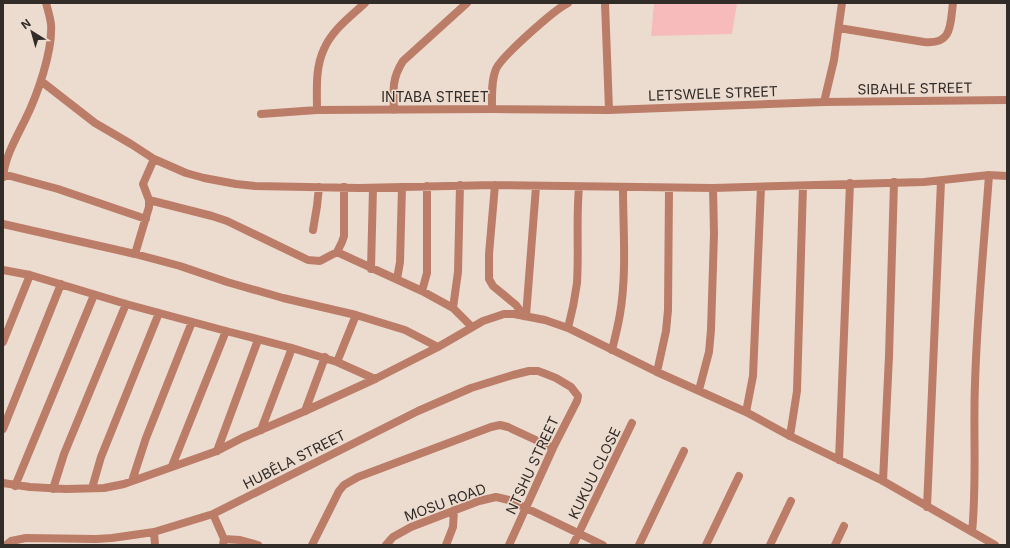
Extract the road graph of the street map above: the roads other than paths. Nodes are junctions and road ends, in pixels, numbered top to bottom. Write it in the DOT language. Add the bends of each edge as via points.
graph roads {
  1 [pos="46,3"];
  2 [pos="365,3"];
  3 [pos="467,3"];
  4 [pos="568,3"];
  5 [pos="605,3"];
  6 [pos="842,3"];
  7 [pos="953,3"];
  8 [pos="839,28"];
  9 [pos="41,81"];
  10 [pos="1007,100"];
  11 [pos="824,102"];
  12 [pos="492,109"];
  13 [pos="317,110"];
  14 [pos="394,110"];
  15 [pos="609,110"];
  16 [pos="261,114"];
  17 [pos="154,159"];
  18 [pos="989,175"];
  19 [pos="3,176"];
  20 [pos="1007,176"];
  21 [pos="941,181"];
  22 [pos="894,182"];
  23 [pos="850,184"];
  24 [pos="460,185"];
  25 [pos="495,185"];
  26 [pos="402,186"];
  27 [pos="427,186"];
  28 [pos="536,186"];
  29 [pos="803,186"];
  30 [pos="319,187"];
  31 [pos="344,187"];
  32 [pos="579,187"];
  33 [pos="761,187"];
  34 [pos="373,188"];
  35 [pos="624,188"];
  36 [pos="669,188"];
  37 [pos="713,188"];
  38 [pos="149,200"];
  39 [pos="146,219"];
  40 [pos="3,224"];
  41 [pos="313,230"];
  42 [pos="337,252"];
  43 [pos="135,254"];
  44 [pos="371,269"];
  45 [pos="3,270"];
  46 [pos="30,275"];
  47 [pos="397,279"];
  48 [pos="61,284"];
  49 [pos="422,291"];
  50 [pos="94,295"];
  51 [pos="126,304"];
  52 [pos="452,308"];
  53 [pos="159,313"];
  54 [pos="356,315"];
  55 [pos="525,316"];
  56 [pos="192,322"];
  57 [pos="472,327"];
  58 [pos="568,328"];
  59 [pos="226,331"];
  60 [pos="258,340"];
  61 [pos="3,342"];
  62 [pos="438,347"];
  63 [pos="292,348"];
  64 [pos="612,350"];
  65 [pos="325,357"];
  66 [pos="337,362"];
  67 [pos="657,372"];
  68 [pos="375,379"];
  69 [pos="700,390"];
  70 [pos="578,396"];
  71 [pos="305,412"];
  72 [pos="746,412"];
  73 [pos="632,423"];
  74 [pos="3,429"];
  75 [pos="261,430"];
  76 [pos="790,436"];
  77 [pos="553,448"];
  78 [pos="217,451"];
  79 [pos="684,451"];
  80 [pos="840,460"];
  81 [pos="172,466"];
  82 [pos="739,476"];
  83 [pos="132,481"];
  84 [pos="882,481"];
  85 [pos="3,484"];
  86 [pos="15,486"];
  87 [pos="92,488"];
  88 [pos="53,489"];
  89 [pos="791,500"];
  90 [pos="927,507"];
  91 [pos="526,508"];
  92 [pos="454,510"];
  93 [pos="213,514"];
  94 [pos="844,526"];
  95 [pos="154,532"];
  96 [pos="972,532"];
  97 [pos="578,534"];
  98 [pos="224,542"];
  99 [pos="6,545"];
  100 [pos="155,545"];
  101 [pos="258,545"];
  102 [pos="312,545"];
  103 [pos="386,545"];
  104 [pos="446,545"];
  105 [pos="509,545"];
  106 [pos="573,545"];
  107 [pos="603,545"];
  108 [pos="639,545"];
  109 [pos="706,545"];
  110 [pos="770,545"];
  111 [pos="835,545"];
  112 [pos="995,545"];
  1 -- 9 [label="street" via="51,32"];
  2 -- 13 [label="street" via="341,25 324,49 318,76"];
  3 -- 14 [label="street" via="403,61 394,78"];
  4 -- 12 [label="street" via="500,61 494,77"];
  5 -- 15 [label="street"];
  6 -- 8 [label="street"];
  7 -- 8 [label="street" via="949,32 938,42"];
  8 -- 11 [label="street"];
  9 -- 17 [label="street" via="96,123"];
  9 -- 19 [label="street" via="6,161"];
  10 -- 11 [label="street, SIBAHLE STREET"];
  11 -- 15 [label="street, LETSWELE STREET"];
  12 -- 14 [label="street, INTABA STREET"];
  12 -- 15 [label="street, INTABA STREET"];
  13 -- 14 [label="street, INTABA STREET"];
  13 -- 16 [label="street, INTABA STREET"];
  17 -- 30 [label="street" via="186,173 221,182 255,186"];
  17 -- 38 [label="street" via="142,184"];
  18 -- 20 [label="street"];
  18 -- 21 [label="street"];
  18 -- 96 [label="street" via="976,353"];
  19 -- 39 [label="street" via="58,189"];
  21 -- 22 [label="street"];
  21 -- 90 [label="street"];
  22 -- 23 [label="street"];
  22 -- 84 [label="street"];
  23 -- 29 [label="street"];
  23 -- 80 [label="street"];
  24 -- 25 [label="street"];
  24 -- 27 [label="street"];
  24 -- 52 [label="street" via="458,272"];
  25 -- 28 [label="street"];
  25 -- 55 [label="street" via="489,279 493,286"];
  26 -- 27 [label="street"];
  26 -- 34 [label="street"];
  26 -- 47 [label="street"];
  27 -- 49 [label="street" via="427,274"];
  28 -- 32 [label="street"];
  28 -- 55 [label="street"];
  29 -- 33 [label="street"];
  29 -- 76 [label="street" via="797,391"];
  30 -- 31 [label="street"];
  30 -- 41 [label="street"];
  31 -- 34 [label="street"];
  31 -- 42 [label="street" via="344,236"];
  32 -- 35 [label="street"];
  32 -- 58 [label="street" via="577,282"];
  33 -- 37 [label="street"];
  33 -- 72 [label="street" via="753,376"];
  34 -- 44 [label="street"];
  35 -- 36 [label="street"];
  35 -- 64 [label="street" via="622,294"];
  36 -- 37 [label="street"];
  36 -- 67 [label="street" via="668,310"];
  37 -- 69 [label="street" via="711,330"];
  38 -- 39 [label="street"];
  38 -- 42 [label="street" via="227,221 308,260 320,262"];
  39 -- 43 [label="street"];
  40 -- 43 [label="street"];
  42 -- 44 [label="street"];
  43 -- 54 [label="street" via="283,298"];
  44 -- 47 [label="street"];
  45 -- 46 [label="street"];
  46 -- 48 [label="street"];
  46 -- 61 [label="street"];
  47 -- 49 [label="street"];
  48 -- 50 [label="street"];
  48 -- 74 [label="street"];
  49 -- 52 [label="street"];
  50 -- 51 [label="street"];
  50 -- 86 [label="street"];
  51 -- 53 [label="street"];
  51 -- 88 [label="street" via="67,448"];
  52 -- 57 [label="street"];
  53 -- 56 [label="street"];
  53 -- 87 [label="street" via="101,457"];
  54 -- 62 [label="street" via="405,330"];
  54 -- 66 [label="street"];
  55 -- 57 [label="street" via="504,314"];
  55 -- 58 [label="street"];
  56 -- 59 [label="street"];
  56 -- 83 [label="street" via="146,438"];
  57 -- 62 [label="street"];
  58 -- 64 [label="street"];
  59 -- 60 [label="street"];
  59 -- 81 [label="street"];
  60 -- 63 [label="street"];
  60 -- 78 [label="street"];
  62 -- 68 [label="street"];
  63 -- 65 [label="street"];
  63 -- 75 [label="street"];
  64 -- 67 [label="street"];
  65 -- 66 [label="street"];
  65 -- 71 [label="street"];
  66 -- 68 [label="street"];
  67 -- 69 [label="street"];
  68 -- 71 [label="street"];
  69 -- 72 [label="street"];
  70 -- 77 [label="street, NTSHU STREET" via="575,407"];
  70 -- 93 [label="street, HUBÊLA STREET" via="565,382 538,371 495,380 418,411"];
  71 -- 75 [label="street"];
  72 -- 76 [label="street"];
  73 -- 97 [label="street, KUKUU CLOSE"];
  75 -- 78 [label="street"];
  76 -- 80 [label="street"];
  77 -- 91 [label="street, NTSHU STREET"];
  77 -- 102 [label="street" via="508,427 492,426 358,478 344,485 339,491"];
  78 -- 81 [label="street"];
  79 -- 108 [label="street"];
  80 -- 84 [label="street"];
  81 -- 83 [label="street"];
  82 -- 109 [label="street"];
  83 -- 87 [label="street"];
  84 -- 90 [label="street"];
  85 -- 86 [label="street"];
  86 -- 88 [label="street"];
  87 -- 88 [label="street"];
  89 -- 110 [label="street"];
  90 -- 96 [label="street"];
  91 -- 92 [label="street, MOSU ROAD" via="496,497"];
  91 -- 97 [label="street, MOSU ROAD"];
  91 -- 105 [label="street, NTSHU STREET"];
  92 -- 103 [label="street, MOSU ROAD" via="402,531"];
  92 -- 104 [label="street" via="453,527"];
  93 -- 95 [label="street, HUBÊLA STREET"];
  93 -- 98 [label="street"];
  94 -- 111 [label="street"];
  95 -- 99 [label="street, HUBÊLA STREET" via="96,539 26,538 11,541"];
  95 -- 100 [label="street"];
  96 -- 112 [label="street"];
  97 -- 106 [label="street, KUKUU CLOSE"];
  97 -- 107 [label="street, MOSU ROAD"];
  98 -- 101 [label="street" via="240,540"];
}
